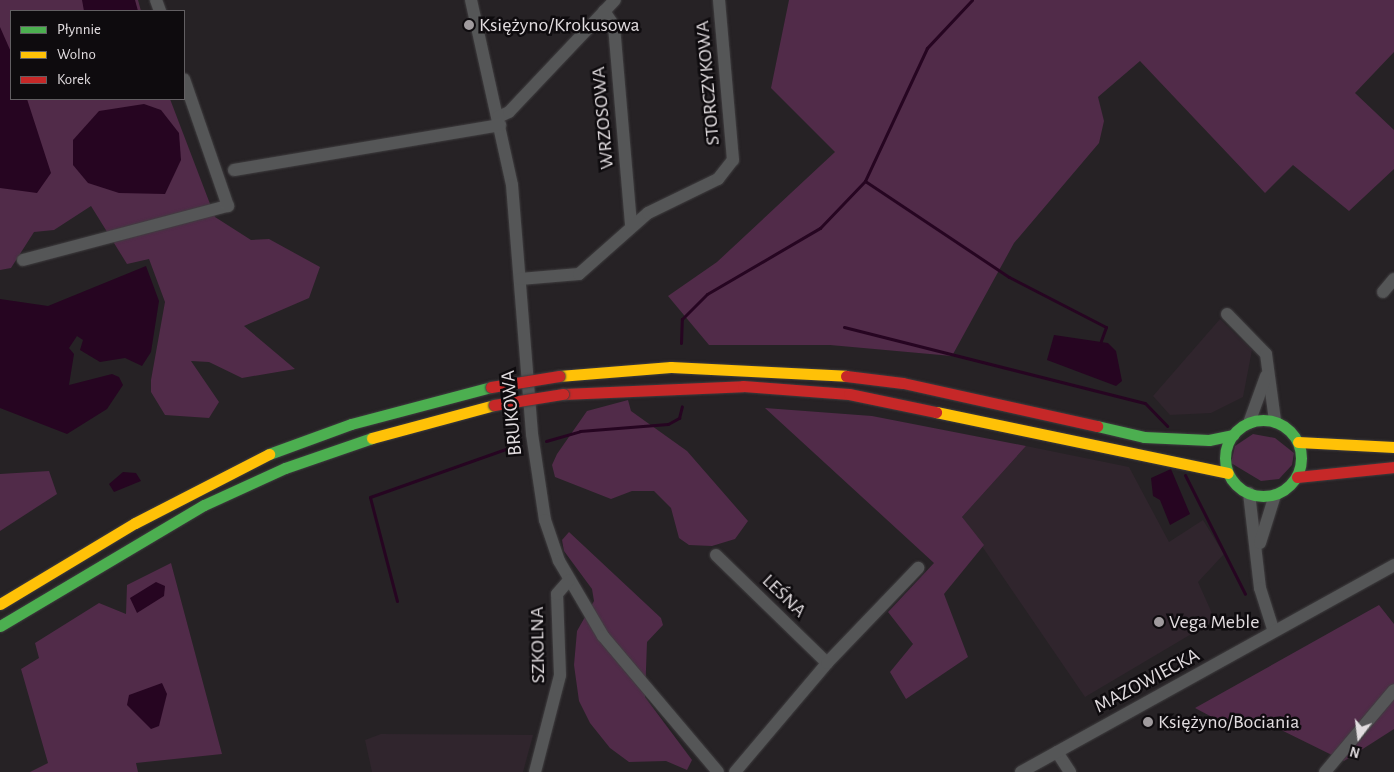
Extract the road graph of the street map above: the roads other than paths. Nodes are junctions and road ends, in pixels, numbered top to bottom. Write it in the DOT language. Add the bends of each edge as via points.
graph roads {
  1 [pos="471,0"];
  2 [pos="615,0"];
  3 [pos="719,0"];
  4 [pos="604,11"];
  5 [pos="185,82"];
  6 [pos="499,121"];
  7 [pos="234,170"];
  8 [pos="631,225"];
  9 [pos="23,260"];
  10 [pos="520,279"];
  11 [pos="1394,279"];
  12 [pos="1382,292"];
  13 [pos="1227,314"];
  14 [pos="1267,371"];
  15 [pos="1249,422"];
  16 [pos="1275,422"];
  17 [pos="1233,435"];
  18 [pos="1298,442"];
  19 [pos="1394,447"];
  20 [pos="1394,467"];
  21 [pos="1228,473"];
  22 [pos="1296,477"];
  23 [pos="1248,494"];
  24 [pos="1275,495"];
  25 [pos="1258,552"];
  26 [pos="716,556"];
  27 [pos="1394,565"];
  28 [pos="918,568"];
  29 [pos="569,580"];
  30 [pos="0,604"];
  31 [pos="0,626"];
  32 [pos="1274,629"];
  33 [pos="827,663"];
  34 [pos="1394,690"];
  35 [pos="1057,752"];
  36 [pos="535,772"];
  37 [pos="718,772"];
  38 [pos="735,772"];
  39 [pos="1021,772"];
  40 [pos="1070,772"];
  41 [pos="1325,772"];
  1 -- 6 [label="street, BRUKOWA"];
  2 -- 4 [label="street"];
  3 -- 8 [label="street, STORCZYKOWA" via="733,160 718,180"];
  4 -- 6 [label="street"];
  4 -- 8 [label="street, WRZOSOWA" via="614,26"];
  5 -- 9 [label="street" via="228,206"];
  6 -- 7 [label="street"];
  6 -- 10 [label="street, BRUKOWA" via="512,185"];
  8 -- 10 [label="street, STORCZYKOWA" via="579,274"];
  10 -- 29 [label="street, BRUKOWA" via="540,499"];
  11 -- 12 [label="street"];
  13 -- 14 [label="street" via="1261,347"];
  14 -- 15 [label="street"];
  14 -- 16 [label="street"];
  15 -- 16 [label="main road"];
  15 -- 17 [label="main road"];
  16 -- 18 [label="main road"];
  17 -- 21 [label="main road" via="1226,450"];
  17 -- 30 [label="main road, bridge" via="1209,440 1144,437 902,384 802,371 671,367 559,376 491,387 351,424 279,449 135,523"];
  18 -- 19 [label="main road"];
  18 -- 22 [label="main road" via="1302,460"];
  20 -- 22 [label="main road"];
  21 -- 23 [label="main road"];
  21 -- 31 [label="main road, bridge" via="849,394 743,386 563,394 494,405 363,440 286,468 204,505"];
  22 -- 24 [label="main road"];
  23 -- 24 [label="main road"];
  23 -- 25 [label="street"];
  24 -- 25 [label="street"];
  25 -- 32 [label="street" via="1260,588"];
  26 -- 33 [label="street, LEŚNA"];
  27 -- 32 [label="street, MAZOWIECKA"];
  28 -- 33 [label="street"];
  29 -- 36 [label="street, SZKOLNA" via="557,594 560,675"];
  29 -- 37 [label="street, BRUKOWA" via="603,636"];
  32 -- 35 [label="street, MAZOWIECKA" via="1265,638"];
  33 -- 38 [label="street"];
  34 -- 41 [label="street"];
  35 -- 39 [label="street, MAZOWIECKA"];
  35 -- 40 [label="street"];
}
